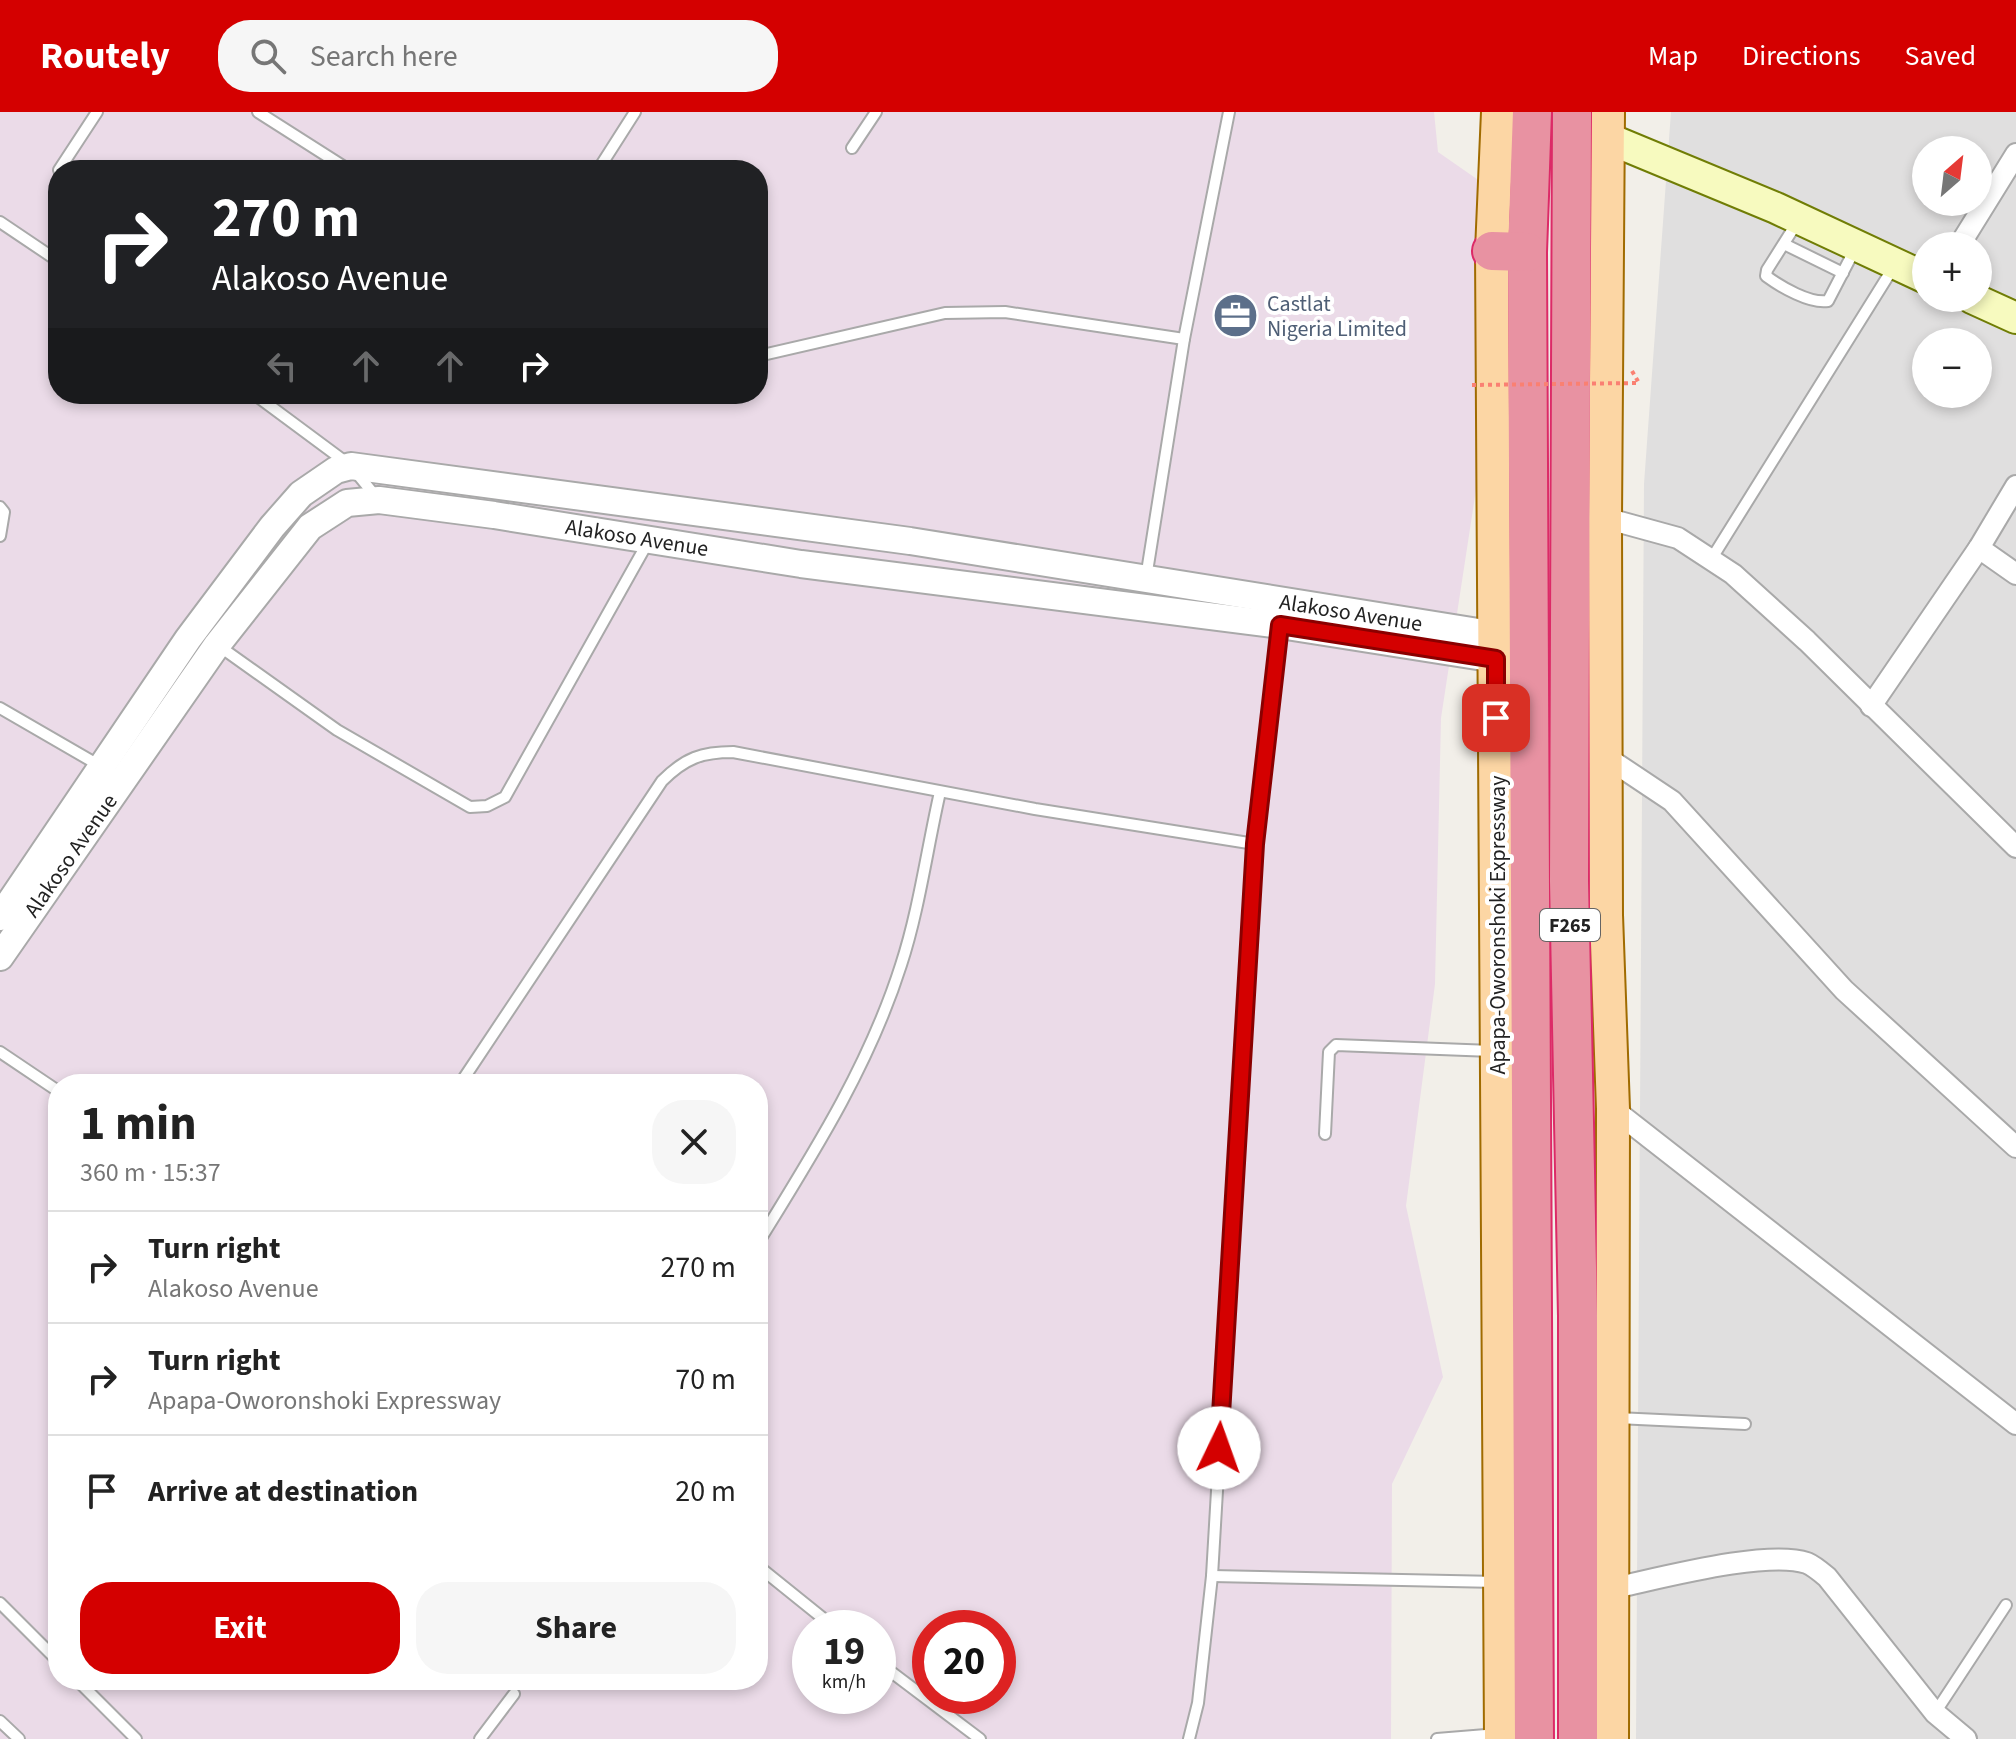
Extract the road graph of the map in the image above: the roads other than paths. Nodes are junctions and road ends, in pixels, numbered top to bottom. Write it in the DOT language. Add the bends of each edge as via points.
graph roads {
  1 [pos="97,112"];
  2 [pos="258,112"];
  3 [pos="635,112"];
  4 [pos="876,112"];
  5 [pos="1229,112"];
  6 [pos="1498,112"];
  7 [pos="1532,112"];
  8 [pos="1572,112"];
  9 [pos="1608,125"];
  10 [pos="852,148"];
  11 [pos="2016,154"];
  12 [pos="66,160"];
  13 [pos="333,160"];
  14 [pos="604,160"];
  15 [pos="0,222"];
  16 [pos="1792,232"];
  17 [pos="1968,232"];
  18 [pos="1509,252"];
  19 [pos="48,254"];
  20 [pos="1850,260"];
  21 [pos="1895,265"];
  22 [pos="1912,272"];
  23 [pos="1992,307"];
  24 [pos="2016,318"];
  25 [pos="1184,339"];
  26 [pos="768,354"];
  27 [pos="267,404"];
  28 [pos="351,466"];
  29 [pos="2016,486"];
  30 [pos="379,500"];
  31 [pos="0,507"];
  32 [pos="1605,518"];
  33 [pos="0,536"];
  34 [pos="651,537"];
  35 [pos="1979,548"];
  36 [pos="1712,558"];
  37 [pos="2016,574"];
  38 [pos="1146,578"];
  39 [pos="1280,625"];
  40 [pos="217,645"];
  41 [pos="1496,647"];
  42 [pos="1871,706"];
  43 [pos="0,708"];
  44 [pos="1606,757"];
  45 [pos="112,774"];
  46 [pos="940,792"];
  47 [pos="1255,844"];
  48 [pos="2016,847"];
  49 [pos="0,917"];
  50 [pos="0,957"];
  51 [pos="1498,1051"];
  52 [pos="0,1052"];
  53 [pos="467,1074"];
  54 [pos="48,1084"];
  55 [pos="1613,1109"];
  56 [pos="1325,1134"];
  57 [pos="2016,1147"];
  58 [pos="768,1227"];
  59 [pos="1611,1418"];
  60 [pos="1745,1424"];
  61 [pos="2016,1424"];
  62 [pos="768,1574"];
  63 [pos="1212,1576"];
  64 [pos="1501,1582"];
  65 [pos="1609,1589"];
  66 [pos="2006,1605"];
  67 [pos="1,1606"];
  68 [pos="813,1610"];
  69 [pos="48,1651"];
  70 [pos="896,1676"];
  71 [pos="87,1690"];
  72 [pos="514,1694"];
  73 [pos="1935,1713"];
  74 [pos="0,1721"];
  75 [pos="1512,1737"];
  76 [pos="19,1739"];
  77 [pos="136,1739"];
  78 [pos="480,1739"];
  79 [pos="980,1739"];
  80 [pos="1189,1739"];
  81 [pos="1437,1739"];
  82 [pos="1578,1739"];
  83 [pos="1612,1739"];
  84 [pos="1966,1739"];
  1 -- 12 [label="lane"];
  2 -- 13 [label="lane"];
  3 -- 14 [label="lane"];
  4 -- 10 [label="lane"];
  5 -- 25 [label="lane"];
  6 -- 18 [label="main road, Apapa-Oworonshoki Expressway"];
  7 -- 18 [label="highway, Apapa-Oworonshoki Expressway / F265"];
  8 -- 82 [label="highway, F265" via="1569,881 1578,1316"];
  9 -- 16 [label="main road"];
  9 -- 32 [label="main road"];
  11 -- 17 [label="street"];
  15 -- 19 [label="lane"];
  16 -- 20 [label="main road"];
  16 -- 20 [label="lane" via="1767,270 1773,281 1823,302 1831,297"];
  18 -- 41 [label="main road, Apapa-Oworonshoki Expressway"];
  18 -- 75 [label="highway, Apapa-Oworonshoki Expressway / F265"];
  20 -- 21 [label="main road"];
  21 -- 22 [label="main road"];
  21 -- 36 [label="lane"];
  23 -- 24 [label="main road"];
  25 -- 26 [label="lane" via="1005,312 945,313"];
  25 -- 38 [label="lane"];
  27 -- 28 [label="lane"];
  28 -- 30 [label="lane"];
  28 -- 38 [label="street, Alakoso Avenue"];
  28 -- 45 [label="street, Alakoso Avenue" via="301,494 272,527 188,639"];
  29 -- 35 [label="street"];
  30 -- 34 [label="street, Alakoso Avenue"];
  30 -- 40 [label="street, Alakoso Avenue" via="347,503 310,527"];
  31 -- 33 [label="lane"];
  32 -- 36 [label="street" via="1654,529"];
  32 -- 44 [label="main road"];
  34 -- 39 [label="street, Alakoso Avenue" via="801,564"];
  34 -- 40 [label="lane" via="505,797 487,806 470,807 337,730"];
  35 -- 37 [label="street"];
  35 -- 42 [label="street"];
  36 -- 42 [label="street"];
  38 -- 41 [label="street, Alakoso Avenue"];
  39 -- 41 [label="street, Alakoso Avenue"];
  39 -- 47 [label="lane"];
  40 -- 45 [label="street, Alakoso Avenue"];
  41 -- 51 [label="main road, Apapa-Oworonshoki Expressway"];
  42 -- 48 [label="street"];
  43 -- 45 [label="lane"];
  44 -- 55 [label="main road"];
  44 -- 57 [label="street" via="1672,801 1844,990"];
  45 -- 49 [label="street, Alakoso Avenue"];
  45 -- 50 [label="street, Alakoso Avenue"];
  46 -- 47 [label="lane"];
  46 -- 53 [label="lane" via="733,752 704,752 681,763 662,781"];
  46 -- 58 [label="lane" via="901,964 866,1054 836,1116"];
  47 -- 63 [label="lane"];
  51 -- 56 [label="lane" via="1336,1045 1329,1052"];
  51 -- 64 [label="main road, Apapa-Oworonshoki Expressway"];
  52 -- 54 [label="lane"];
  55 -- 59 [label="main road"];
  55 -- 61 [label="street"];
  59 -- 60 [label="lane"];
  59 -- 65 [label="main road"];
  62 -- 68 [label="lane"];
  63 -- 64 [label="lane"];
  63 -- 80 [label="lane"];
  64 -- 75 [label="main road, Apapa-Oworonshoki Expressway"];
  65 -- 73 [label="street" via="1781,1559 1806,1563 1827,1577"];
  65 -- 83 [label="main road"];
  66 -- 73 [label="lane"];
  67 -- 69 [label="lane"];
  70 -- 79 [label="lane"];
  71 -- 77 [label="lane"];
  72 -- 78 [label="lane"];
  73 -- 84 [label="street"];
  74 -- 76 [label="lane"];
  75 -- 81 [label="lane"];
}
